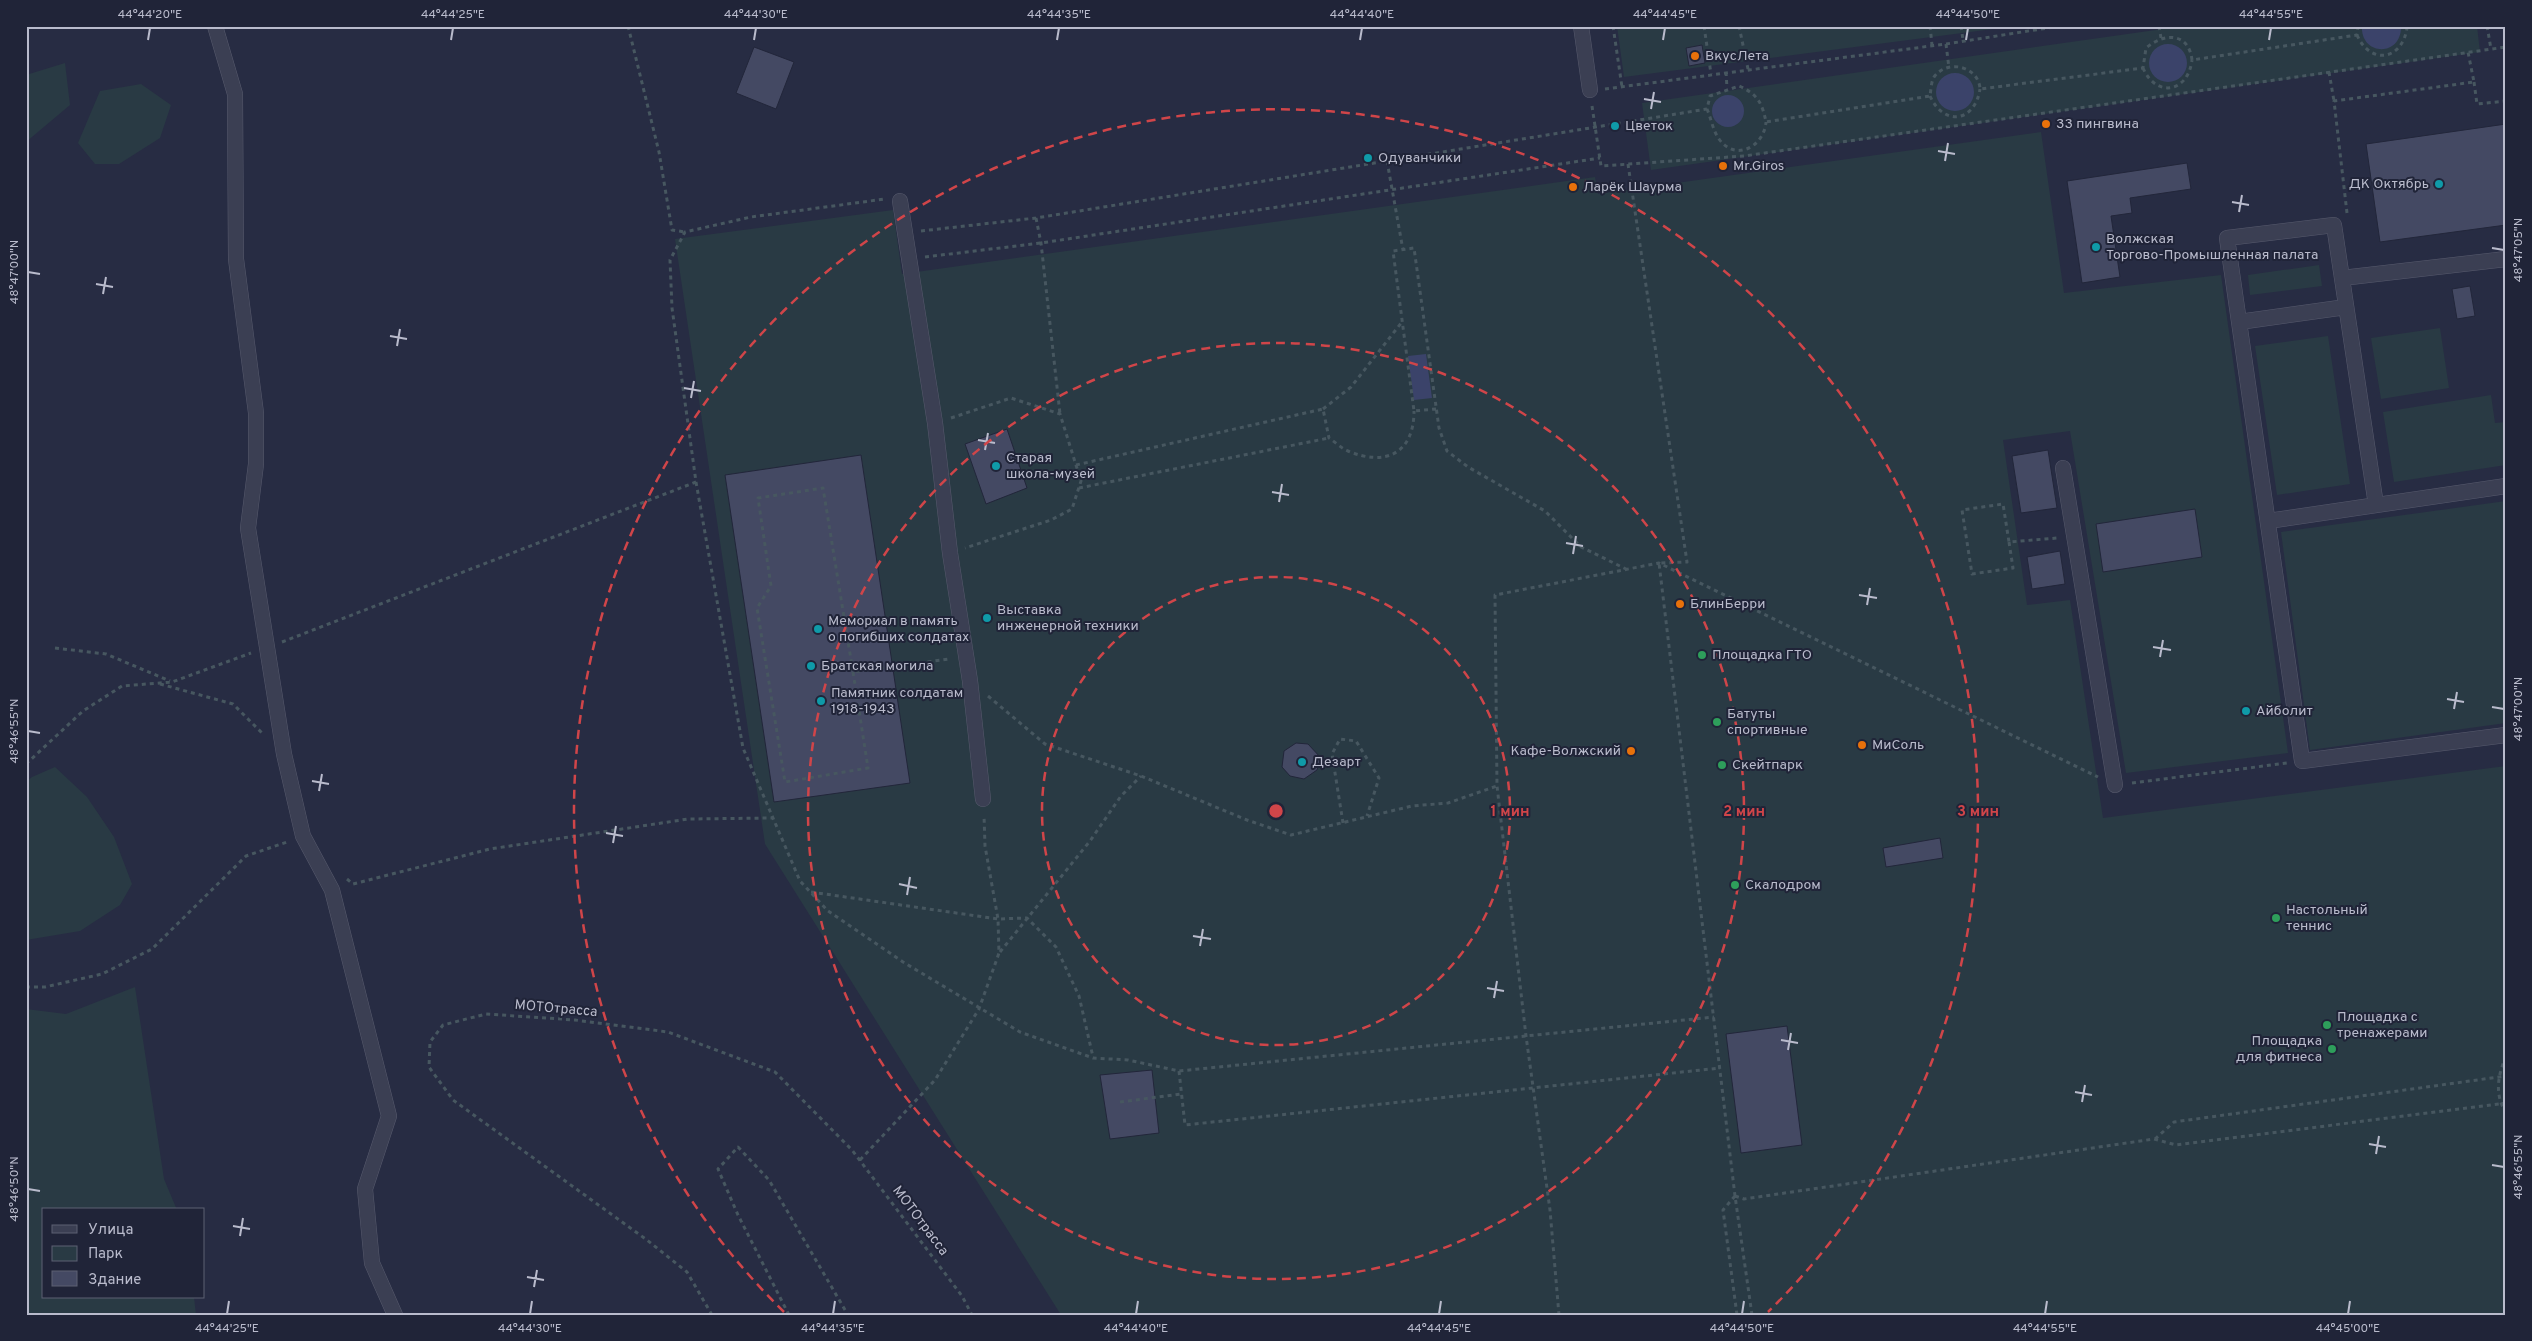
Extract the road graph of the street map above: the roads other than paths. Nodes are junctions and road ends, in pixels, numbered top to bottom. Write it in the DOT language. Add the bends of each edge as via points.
graph roads {
  1 [pos="215,26"];
  2 [pos="1581,26"];
  3 [pos="1590,90"];
  4 [pos="900,201"];
  5 [pos="2506,259"];
  6 [pos="2342,278"];
  7 [pos="2346,307"];
  8 [pos="2239,322"];
  9 [pos="2063,468"];
  10 [pos="2506,486"];
  11 [pos="2376,505"];
  12 [pos="2268,521"];
  13 [pos="2506,735"];
  14 [pos="2114,785"];
  15 [pos="983,799"];
  16 [pos="395,1315"];
  1 -- 16 [label="street" via="235,94 236,259 256,413 256,464 248,528 284,754 303,836 332,890 389,1116 365,1190 372,1263"];
  2 -- 3 [label="street"];
  4 -- 15 [label="street" via="935,423"];
  5 -- 6 [label="street"];
  6 -- 7 [label="street"];
  6 -- 8 [label="street" via="2334,225 2227,238"];
  7 -- 8 [label="street"];
  7 -- 11 [label="street"];
  8 -- 12 [label="street"];
  9 -- 14 [label="street"];
  10 -- 11 [label="street"];
  11 -- 12 [label="street"];
  12 -- 13 [label="street" via="2302,761"];
}
